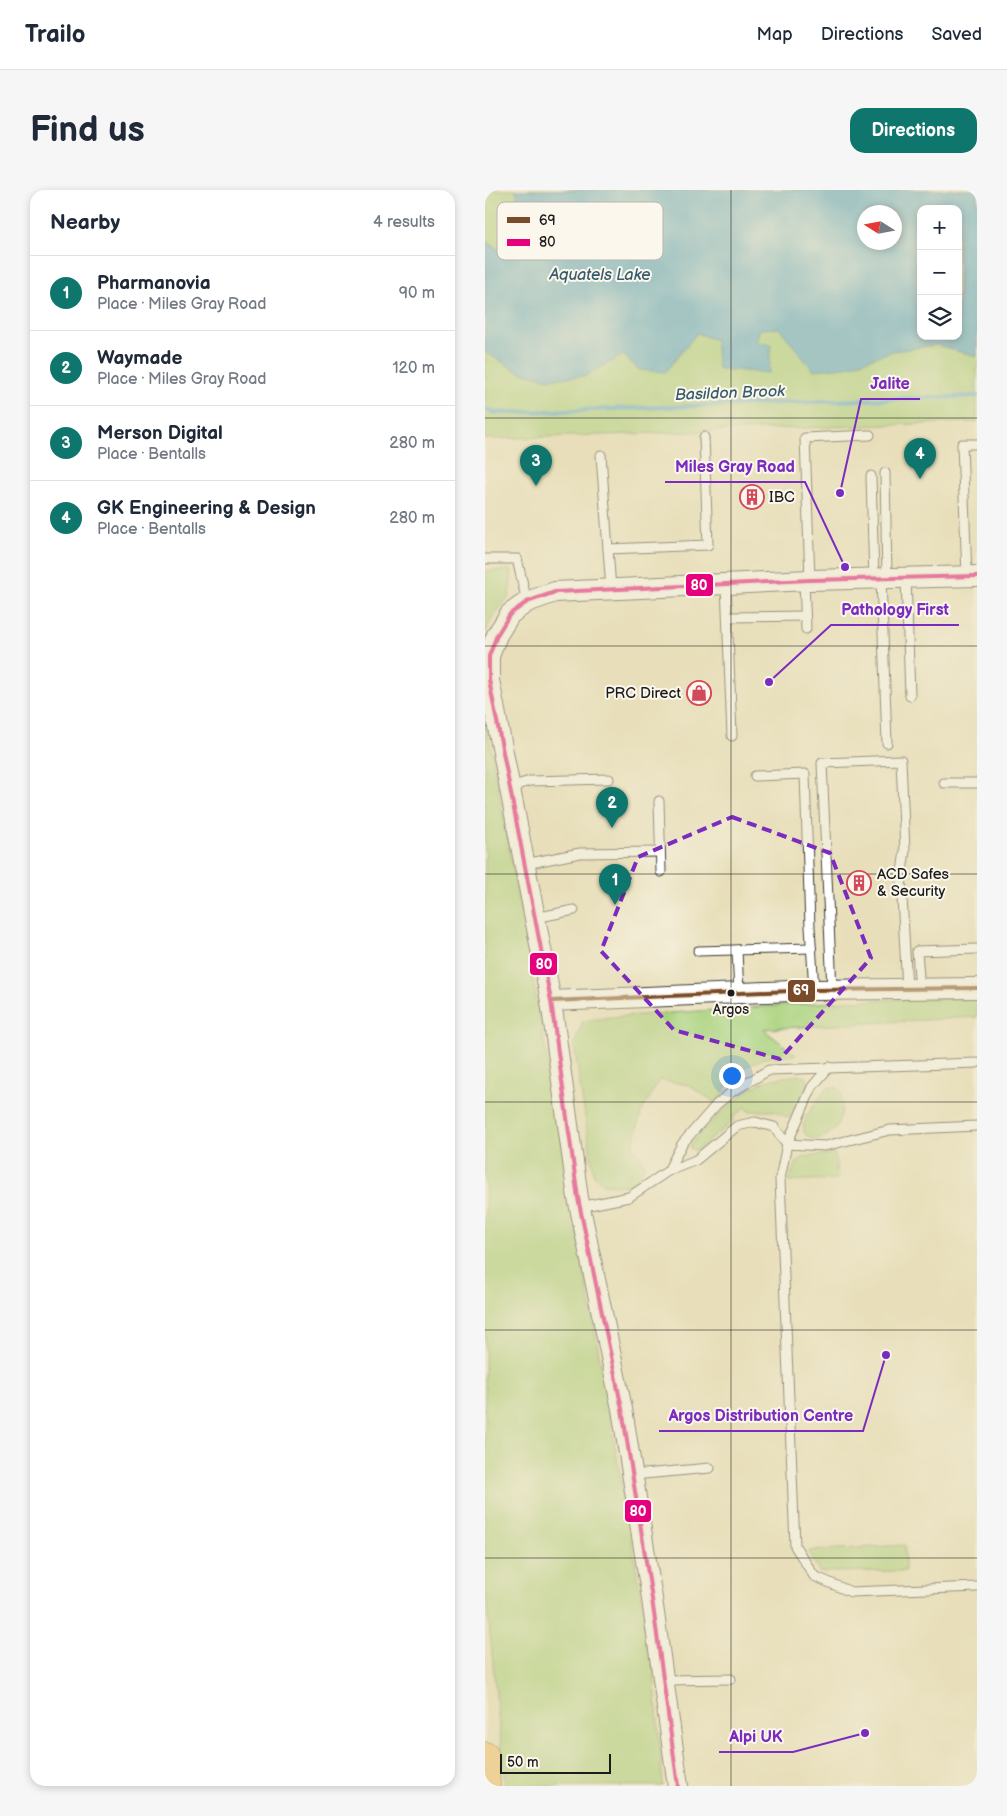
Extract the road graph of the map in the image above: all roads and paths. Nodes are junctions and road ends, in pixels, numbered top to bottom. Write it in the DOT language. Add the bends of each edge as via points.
graph roads {
  1 [pos="869,435"];
  2 [pos="704,437"];
  3 [pos="977,444"];
  4 [pos="601,455"];
  5 [pos="885,473"];
  6 [pos="871,476"];
  7 [pos="608,549"];
  8 [pos="485,559"];
  9 [pos="972,576"];
  10 [pos="887,578"];
  11 [pos="807,580"];
  12 [pos="726,584"];
  13 [pos="611,589"];
  14 [pos="527,602"];
  15 [pos="805,616"];
  16 [pos="727,617"];
  17 [pos="806,629"];
  18 [pos="910,696"];
  19 [pos="732,736"];
  20 [pos="887,742"];
  21 [pos="755,776"];
  22 [pos="609,779"];
  23 [pos="944,783"];
  24 [pos="977,783"];
  25 [pos="510,787"];
  26 [pos="659,801"];
  27 [pos="661,852"];
  28 [pos="525,864"];
  29 [pos="661,872"];
  30 [pos="574,910"];
  31 [pos="535,918"];
  32 [pos="811,948"];
  33 [pos="977,949"];
  34 [pos="737,950"];
  35 [pos="698,952"];
  36 [pos="977,988"];
  37 [pos="823,990"];
  38 [pos="913,990"];
  39 [pos="739,994"];
  40 [pos="551,1000"];
  41 [pos="977,1063"];
  42 [pos="829,1067"];
  43 [pos="977,1126"];
  44 [pos="787,1144"];
  45 [pos="668,1171"];
  46 [pos="580,1207"];
  47 [pos="710,1468"];
  48 [pos="632,1475"];
  49 [pos="977,1587"];
  50 [pos="731,1679"];
  51 [pos="663,1680"];
  52 [pos="485,1756"];
  53 [pos="486,1786"];
  54 [pos="678,1786"];
  1 -- 11 [label="lane" via="805,438"];
  2 -- 7 [label="lane" via="708,545"];
  3 -- 9 [label="lane" via="962,444"];
  4 -- 7 [label="lane"];
  5 -- 10 [label="lane"];
  6 -- 10 [label="lane"];
  7 -- 13 [label="lane"];
  8 -- 14 [label="lane" via="517,559"];
  9 -- 10 [label="street"];
  10 -- 11 [label="street"];
  10 -- 18 [label="lane"];
  10 -- 20 [label="lane"];
  11 -- 12 [label="street"];
  11 -- 15 [label="lane"];
  12 -- 13 [label="street"];
  12 -- 16 [label="lane"];
  13 -- 14 [label="street" via="555,592"];
  14 -- 25 [label="street" via="510,614 489,656 489,680"];
  15 -- 16 [label="lane"];
  15 -- 17 [label="lane"];
  16 -- 19 [label="lane"];
  21 -- 32 [label="lane" via="805,774"];
  22 -- 25 [label="lane" via="530,781"];
  23 -- 24 [label="lane"];
  25 -- 28 [label="street"];
  26 -- 27 [label="lane"];
  27 -- 28 [label="lane" via="581,853"];
  27 -- 29 [label="lane"];
  28 -- 31 [label="street"];
  30 -- 31 [label="lane"];
  31 -- 40 [label="street"];
  32 -- 34 [label="lane"];
  32 -- 37 [label="lane"];
  33 -- 38 [label="lane" via="917,950"];
  34 -- 35 [label="lane"];
  34 -- 39 [label="lane"];
  36 -- 38 [label="street"];
  37 -- 38 [label="street"];
  37 -- 38 [label="lane" via="822,764 901,760 905,851 901,878"];
  37 -- 39 [label="street"];
  39 -- 40 [label="street"];
  40 -- 46 [label="street"];
  41 -- 42 [label="lane"];
  42 -- 44 [label="lane" via="812,1087"];
  42 -- 45 [label="lane" via="769,1070 733,1091 717,1104 682,1144"];
  43 -- 44 [label="lane" via="890,1130 825,1146"];
  44 -- 45 [label="lane" via="774,1127 755,1122 737,1126 696,1160"];
  44 -- 49 [label="lane" via="781,1179 795,1546 814,1576 851,1592"];
  45 -- 46 [label="lane" via="629,1197"];
  46 -- 48 [label="street" via="622,1408"];
  47 -- 48 [label="lane"];
  48 -- 51 [label="street"];
  50 -- 51 [label="lane"];
  51 -- 54 [label="street"];
  52 -- 53 [label="highway"];
}
